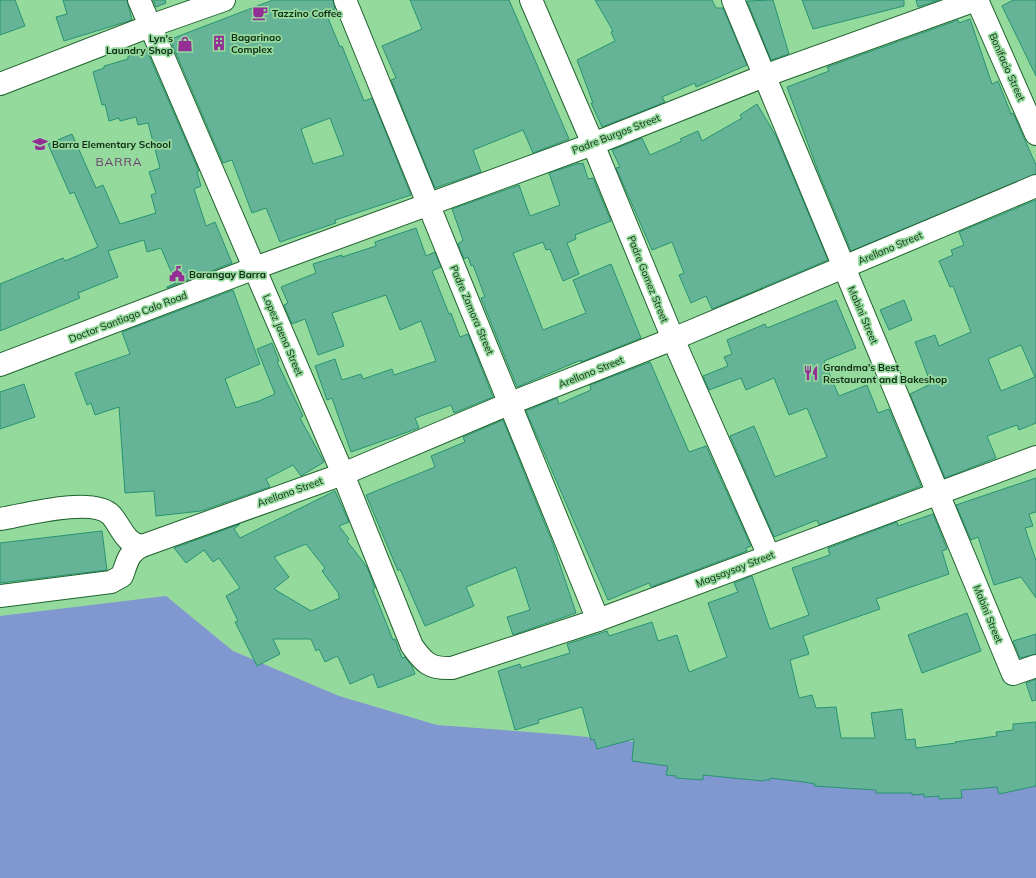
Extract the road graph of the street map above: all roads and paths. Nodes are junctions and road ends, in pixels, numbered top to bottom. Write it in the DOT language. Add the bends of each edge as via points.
graph roads {
  1 [pos="139,0"];
  2 [pos="224,0"];
  3 [pos="345,0"];
  4 [pos="531,0"];
  5 [pos="733,0"];
  6 [pos="977,0"];
  7 [pos="150,26"];
  8 [pos="764,76"];
  9 [pos="0,84"];
  10 [pos="1036,134"];
  11 [pos="593,144"];
  12 [pos="1036,186"];
  13 [pos="427,205"];
  14 [pos="255,268"];
  15 [pos="843,268"];
  16 [pos="673,339"];
  17 [pos="0,365"];
  18 [pos="511,404"];
  19 [pos="1036,457"];
  20 [pos="342,474"];
  21 [pos="938,494"];
  22 [pos="0,519"];
  23 [pos="142,546"];
  24 [pos="768,556"];
  25 [pos="0,596"];
  26 [pos="598,620"];
  27 [pos="430,666"];
  28 [pos="1036,666"];
  1 -- 7 [label="street, Lopez Jaena Street"];
  2 -- 7 [label="street"];
  3 -- 13 [label="street, Padre Zamora Street"];
  4 -- 11 [label="street, Padre Gomez Street"];
  5 -- 8 [label="street, Mabini Street"];
  6 -- 8 [label="street, Padre Burgos Street"];
  6 -- 10 [label="street, Bonifacio Street"];
  7 -- 9 [label="street"];
  7 -- 14 [label="street, Lopez Jaena Street"];
  8 -- 11 [label="street, Padre Burgos Street"];
  8 -- 15 [label="street, Mabini Street"];
  11 -- 13 [label="street, Padre Burgos Street"];
  11 -- 16 [label="street, Padre Gomez Street"];
  12 -- 15 [label="street, Arellano Street"];
  13 -- 14 [label="street, Padre Burgos Street"];
  13 -- 18 [label="street, Padre Zamora Street"];
  14 -- 17 [label="street, Doctor Santiago Calo Road"];
  14 -- 20 [label="street, Lopez Jaena Street"];
  15 -- 16 [label="street, Arellano Street"];
  15 -- 21 [label="street, Mabini Street"];
  16 -- 18 [label="street, Arellano Street"];
  16 -- 24 [label="street, Padre Gomez Street"];
  18 -- 20 [label="street, Arellano Street"];
  18 -- 26 [label="street, Padre Zamora Street"];
  19 -- 21 [label="street, Magsaysay Street"];
  20 -- 23 [label="street, Arellano Street"];
  20 -- 27 [label="street, Lopez Jaena Street" via="412,646 421,659"];
  21 -- 24 [label="street, Magsaysay Street"];
  21 -- 28 [label="street, Mabini Street" via="1013,674"];
  22 -- 23 [label="street" via="72,507 94,506 110,514 130,542 135,546"];
  23 -- 25 [label="street" via="134,550 127,560 122,576 111,582"];
  24 -- 26 [label="street, Magsaysay Street"];
  26 -- 27 [label="street, Magsaysay Street" via="452,668"];
}
